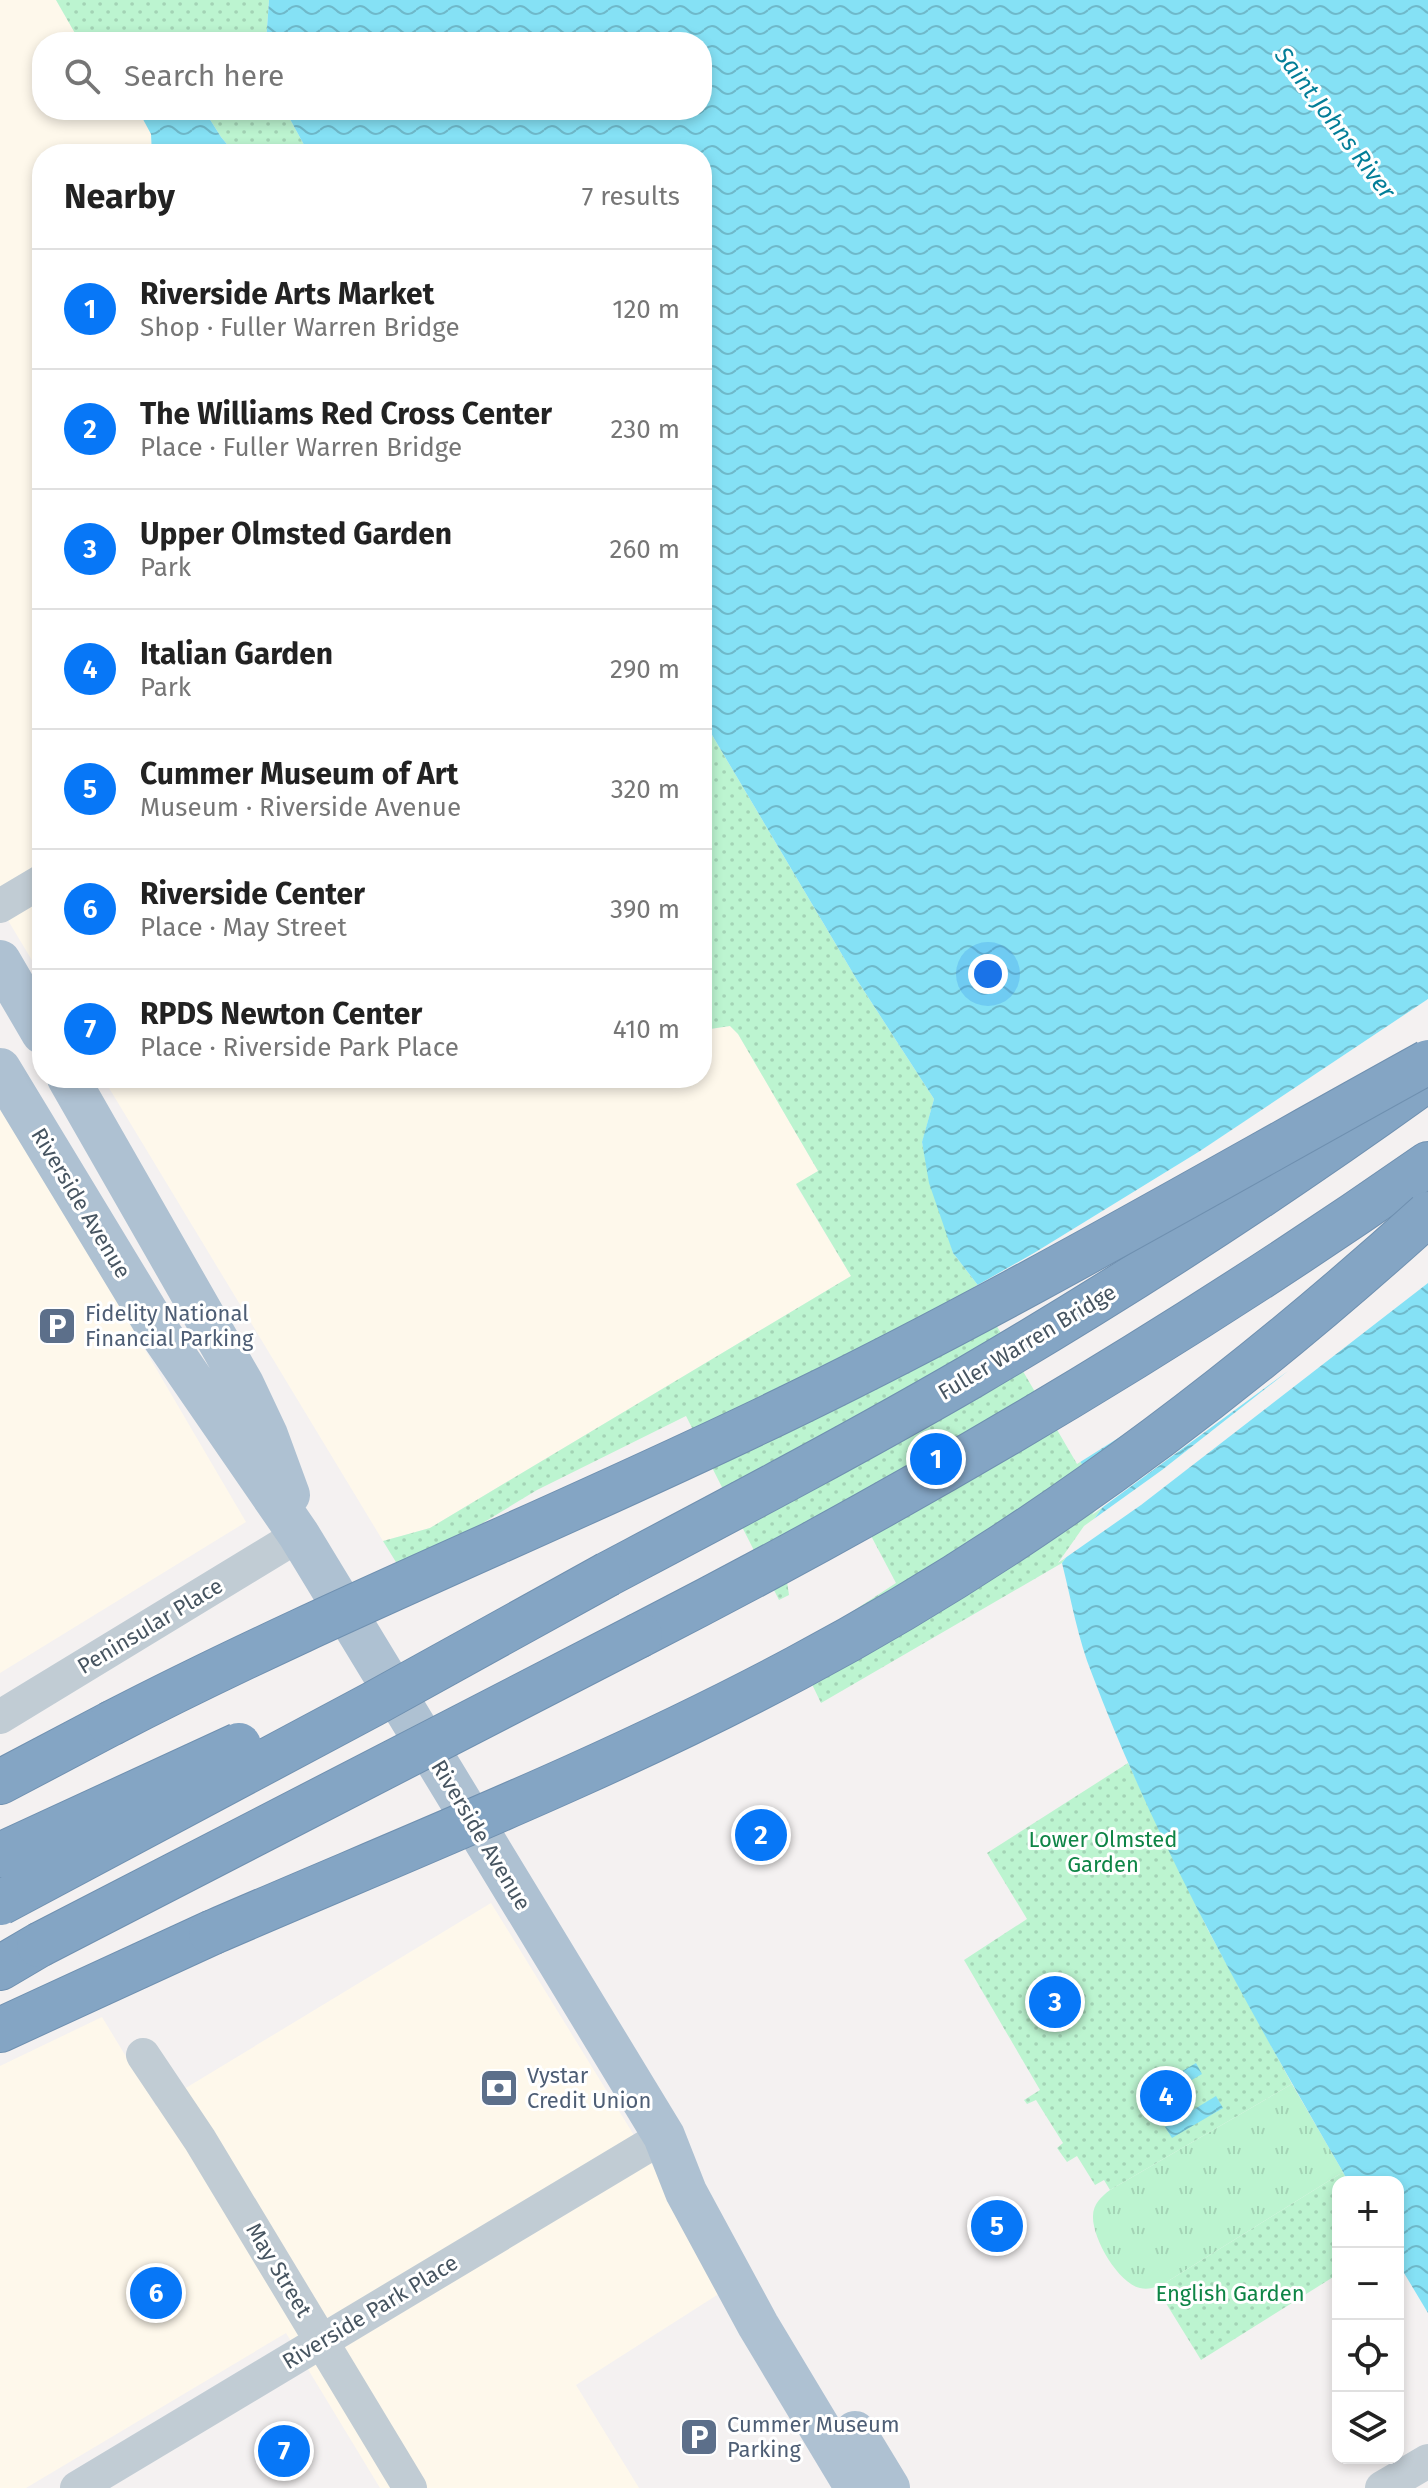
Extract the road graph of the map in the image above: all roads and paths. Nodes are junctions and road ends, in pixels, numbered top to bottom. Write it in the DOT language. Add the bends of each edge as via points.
graph roads {
  1 [pos="32,887"];
  2 [pos="0,906"];
  3 [pos="0,961"];
  4 [pos="32,1016"];
  5 [pos="1428,1062"];
  6 [pos="0,1069"];
  7 [pos="1428,1079"];
  8 [pos="74,1088"];
  9 [pos="1428,1164"];
  10 [pos="1428,1214"];
  11 [pos="299,1535"];
  12 [pos="608,1574"];
  13 [pos="0,1717"];
  14 [pos="0,1782"];
  15 [pos="0,1855"];
  16 [pos="0,1903"];
  17 [pos="0,1966"];
  18 [pos="0,2030"];
  19 [pos="143,2055"];
  20 [pos="664,2136"];
  21 [pos="321,2341"];
  22 [pos="1428,2461"];
  23 [pos="77,2488"];
  24 [pos="410,2488"];
  25 [pos="856,2488"];
  26 [pos="889,2488"];
  27 [pos="1382,2488"];
  1 -- 2 [label="street"];
  3 -- 4 [label="main road"];
  5 -- 14 [label="highway, bridge" via="828,1389 352,1605"];
  6 -- 11 [label="main road, Riverside Avenue" via="154,1325"];
  7 -- 12 [label="highway, Fuller Warren Bridge" via="1295,1173 1054,1327 814,1465"];
  8 -- 11 [label="main road, Riverside Avenue" via="243,1384 280,1468"];
  9 -- 17 [label="highway, bridge" via="1036,1419 801,1551"];
  10 -- 18 [label="highway, bridge" via="1297,1329 1154,1441 1050,1516 899,1611 668,1733"];
  11 -- 13 [label="street, Peninsular Place"];
  11 -- 20 [label="main road, Riverside Avenue"];
  12 -- 15 [label="highway, bridge"];
  12 -- 16 [label="highway, bridge"];
  19 -- 21 [label="street, May Street"];
  20 -- 21 [label="street, Riverside Park Place"];
  20 -- 25 [label="main road, Riverside Avenue" via="686,2192 736,2285"];
  20 -- 26 [label="main road, Riverside Avenue" via="703,2181"];
  21 -- 23 [label="street, Riverside Park Place"];
  21 -- 24 [label="street, May Street"];
  22 -- 27 [label="street"];
}
